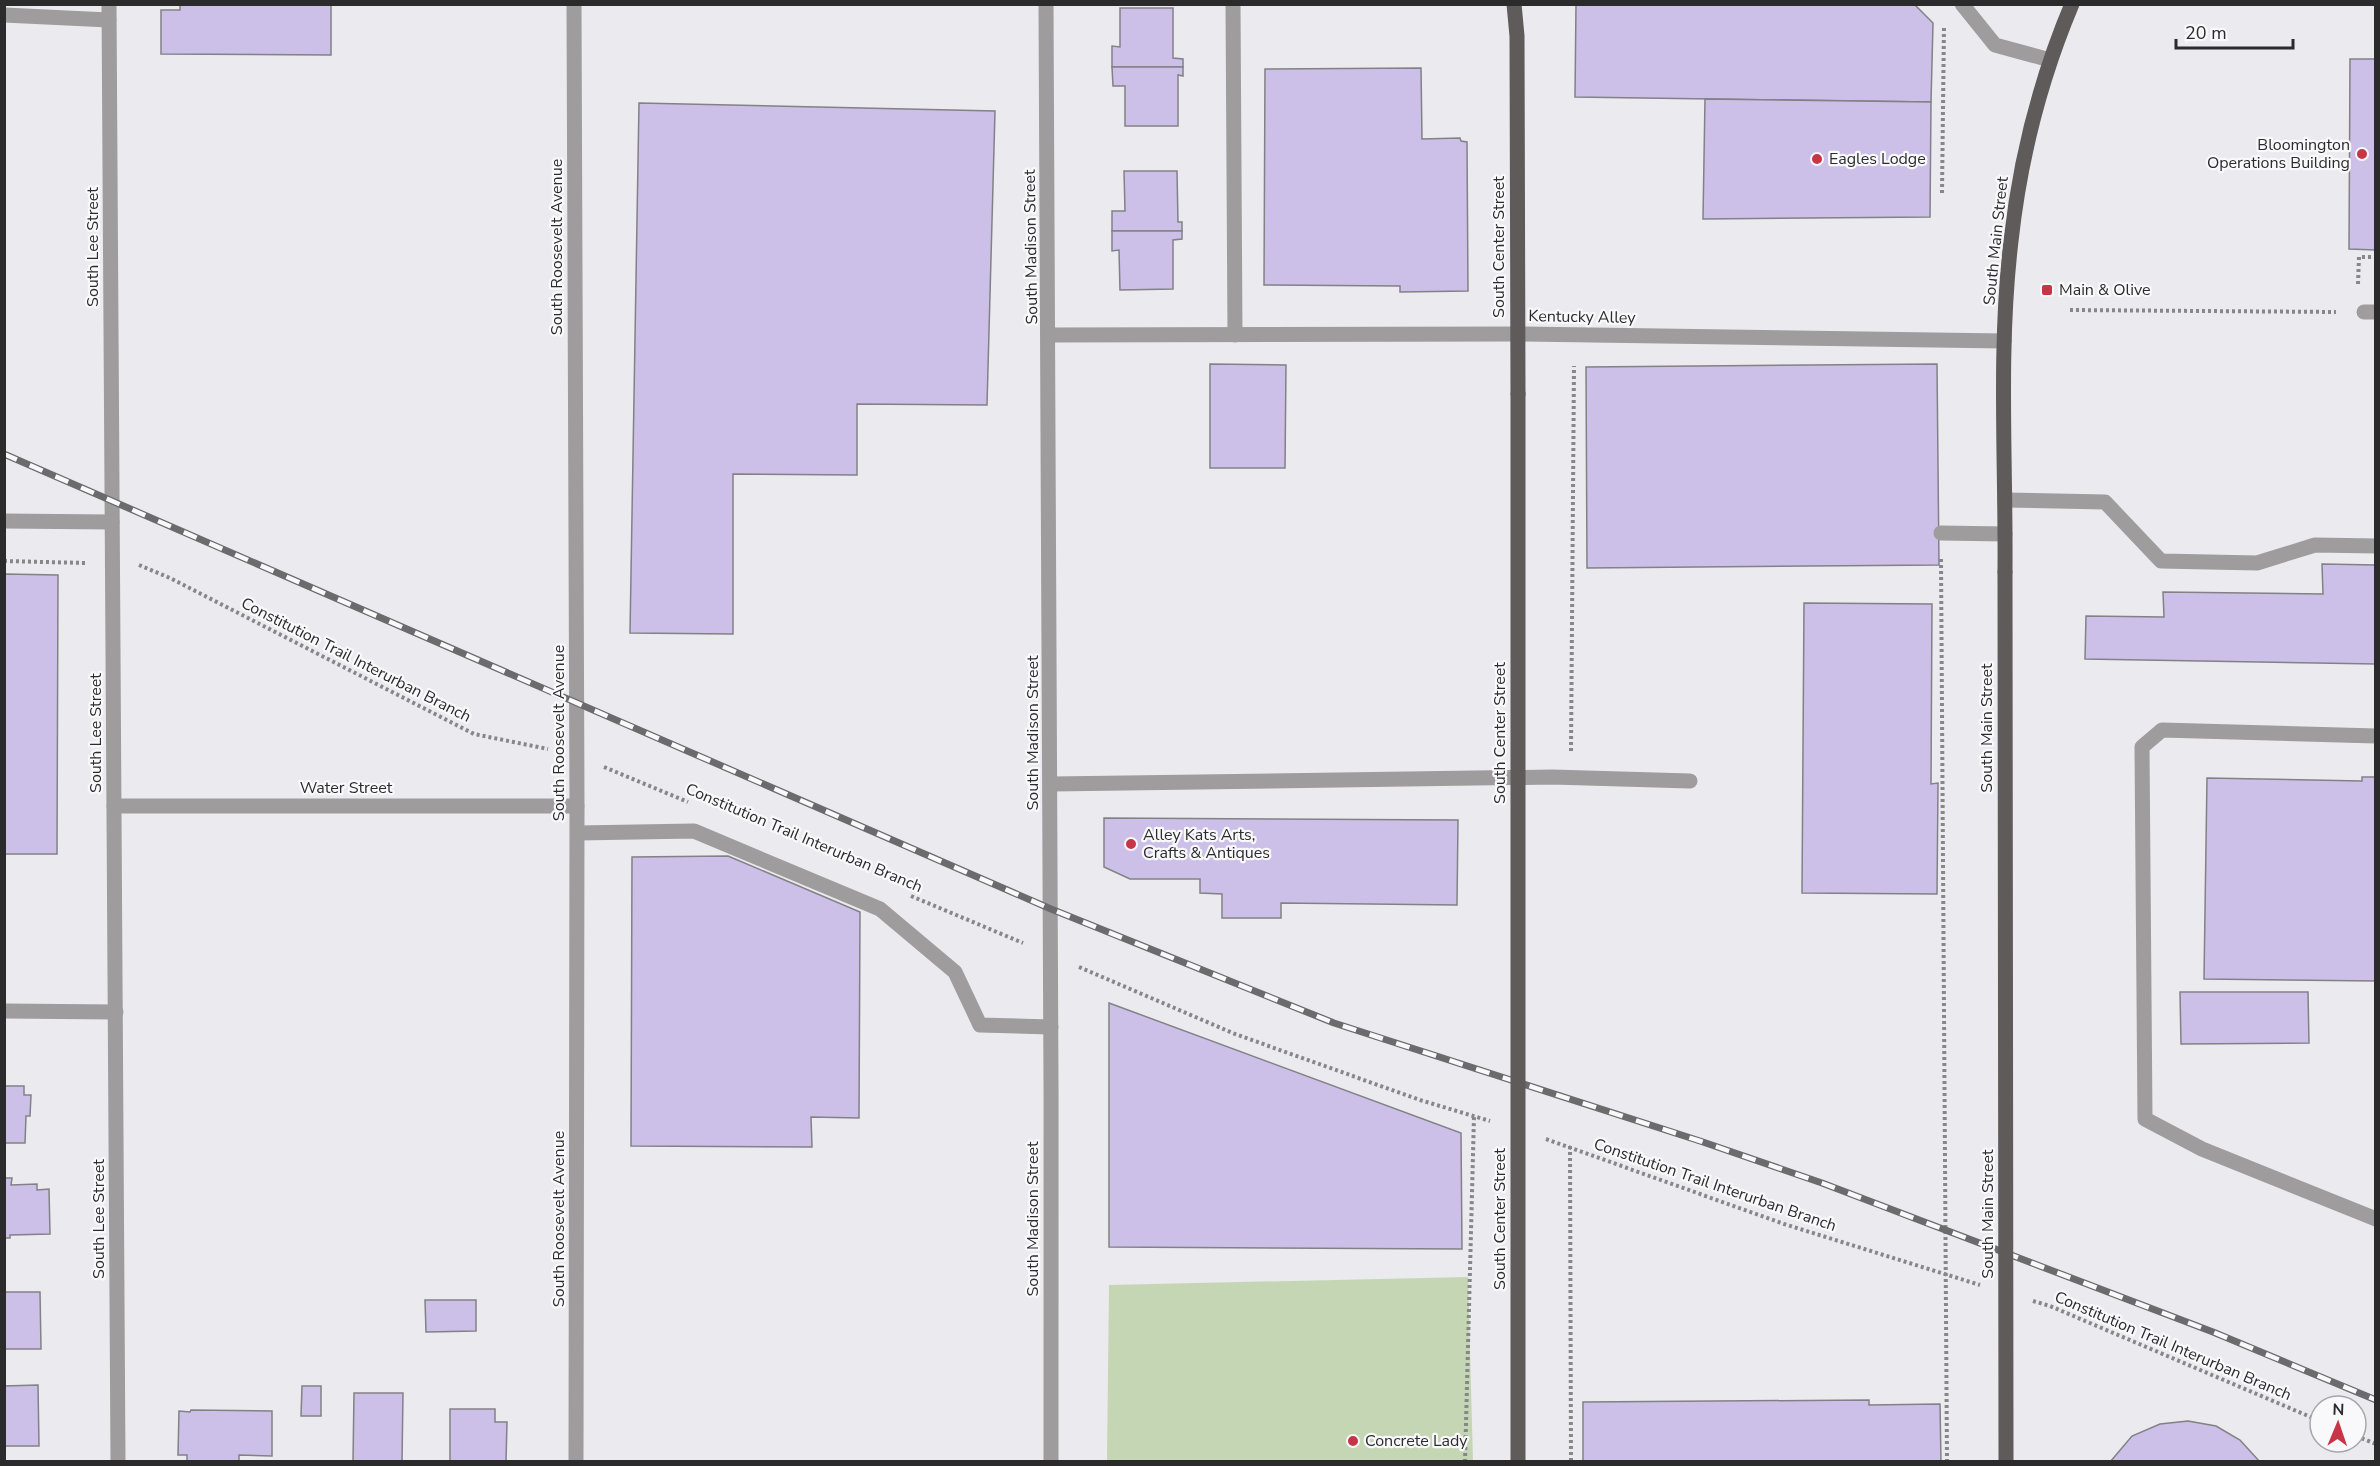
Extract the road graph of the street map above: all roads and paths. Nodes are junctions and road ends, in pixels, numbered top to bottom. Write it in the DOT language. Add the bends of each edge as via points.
graph roads {
  1 [pos="574,4"];
  2 [pos="1046,4"];
  3 [pos="1233,4"];
  4 [pos="1514,4"];
  5 [pos="1962,4"];
  6 [pos="2072,4"];
  7 [pos="109,12"];
  8 [pos="4,15"];
  9 [pos="1944,16"];
  10 [pos="2050,60"];
  11 [pos="1942,194"];
  12 [pos="2376,257"];
  13 [pos="2357,291"];
  14 [pos="2070,310"];
  15 [pos="2342,312"];
  16 [pos="1518,334"];
  17 [pos="1050,335"];
  18 [pos="1236,335"];
  19 [pos="2004,341"];
  20 [pos="1574,366"];
  21 [pos="2005,501"];
  22 [pos="4,521"];
  23 [pos="112,522"];
  24 [pos="1941,533"];
  25 [pos="2005,534"];
  26 [pos="2376,546"];
  27 [pos="4,561"];
  28 [pos="112,564"];
  29 [pos="2376,736"];
  30 [pos="577,756"];
  31 [pos="1571,778"];
  32 [pos="1690,781"];
  33 [pos="1052,784"];
  34 [pos="114,806"];
  35 [pos="578,806"];
  36 [pos="697,806"];
  37 [pos="578,833"];
  38 [pos="905,894"];
  39 [pos="992,931"];
  40 [pos="1100,976"];
  41 [pos="4,1011"];
  42 [pos="116,1012"];
  43 [pos="1051,1027"];
  44 [pos="1474,1116"];
  45 [pos="1495,1123"];
  46 [pos="1538,1136"];
  47 [pos="1570,1146"];
  48 [pos="2376,1219"];
  49 [pos="1945,1275"];
  50 [pos="1987,1287"];
  51 [pos="2029,1300"];
  52 [pos="2308,1415"];
  53 [pos="118,1461"];
  54 [pos="576,1461"];
  55 [pos="1051,1461"];
  56 [pos="1465,1461"];
  57 [pos="1518,1461"];
  58 [pos="1571,1461"];
  59 [pos="1947,1461"];
  60 [pos="2006,1461"];
  1 -- 30 [label="street, South Roosevelt Avenue"];
  2 -- 17 [label="street, South Madison Street"];
  3 -- 18 [label="street"];
  4 -- 16 [label="main road, South Center Street"];
  5 -- 10 [label="street" via="1995,45"];
  6 -- 10 [label="main road, South Main Street"];
  7 -- 8 [label="street"];
  7 -- 23 [label="street, South Lee Street"];
  9 -- 11 [label="path"];
  10 -- 19 [label="main road, South Main Street" via="2025,150 2011,242"];
  12 -- 13 [label="path" via="2359,257"];
  14 -- 15 [label="path"];
  16 -- 18 [label="street, Kentucky Alley"];
  16 -- 19 [label="street, Kentucky Alley"];
  16 -- 57 [label="main road, South Center Street, bridge"];
  17 -- 18 [label="street, Kentucky Alley"];
  17 -- 33 [label="street, South Madison Street"];
  19 -- 21 [label="main road, South Main Street"];
  20 -- 31 [label="path"];
  21 -- 25 [label="main road, South Main Street"];
  21 -- 26 [label="street" via="2104,502 2161,561 2257,563 2315,545"];
  22 -- 23 [label="street"];
  23 -- 28 [label="street, South Lee Street"];
  24 -- 25 [label="street"];
  24 -- 49 [label="path"];
  25 -- 60 [label="main road, South Main Street, bridge"];
  27 -- 28 [label="path, Constitution Trail Interurban Branch"];
  28 -- 30 [label="path, Constitution Trail Interurban Branch" via="142,565 154,570 474,734"];
  28 -- 34 [label="street, South Lee Street"];
  29 -- 48 [label="street" via="2162,730 2142,747 2145,1119 2202,1149"];
  30 -- 35 [label="street, South Roosevelt Avenue"];
  30 -- 36 [label="path, Constitution Trail Interurban Branch"];
  31 -- 32 [label="street"];
  31 -- 33 [label="street"];
  33 -- 43 [label="street, South Madison Street"];
  34 -- 35 [label="street, Water Street"];
  34 -- 42 [label="street, South Lee Street"];
  35 -- 37 [label="street, South Roosevelt Avenue"];
  37 -- 43 [label="street" via="694,831 880,909 955,972 980,1025"];
  37 -- 54 [label="street, South Roosevelt Avenue"];
  38 -- 39 [label="path, Constitution Trail Interurban Branch"];
  40 -- 44 [label="path" via="1235,1034"];
  41 -- 42 [label="street"];
  42 -- 53 [label="street, South Lee Street"];
  43 -- 55 [label="street, South Madison Street"];
  44 -- 45 [label="path"];
  44 -- 56 [label="path"];
  46 -- 47 [label="path, Constitution Trail Interurban Branch"];
  47 -- 49 [label="path, Constitution Trail Interurban Branch" via="1784,1224"];
  47 -- 58 [label="path"];
  49 -- 50 [label="path, Constitution Trail Interurban Branch"];
  49 -- 59 [label="path"];
  51 -- 52 [label="path, Constitution Trail Interurban Branch"];
}
